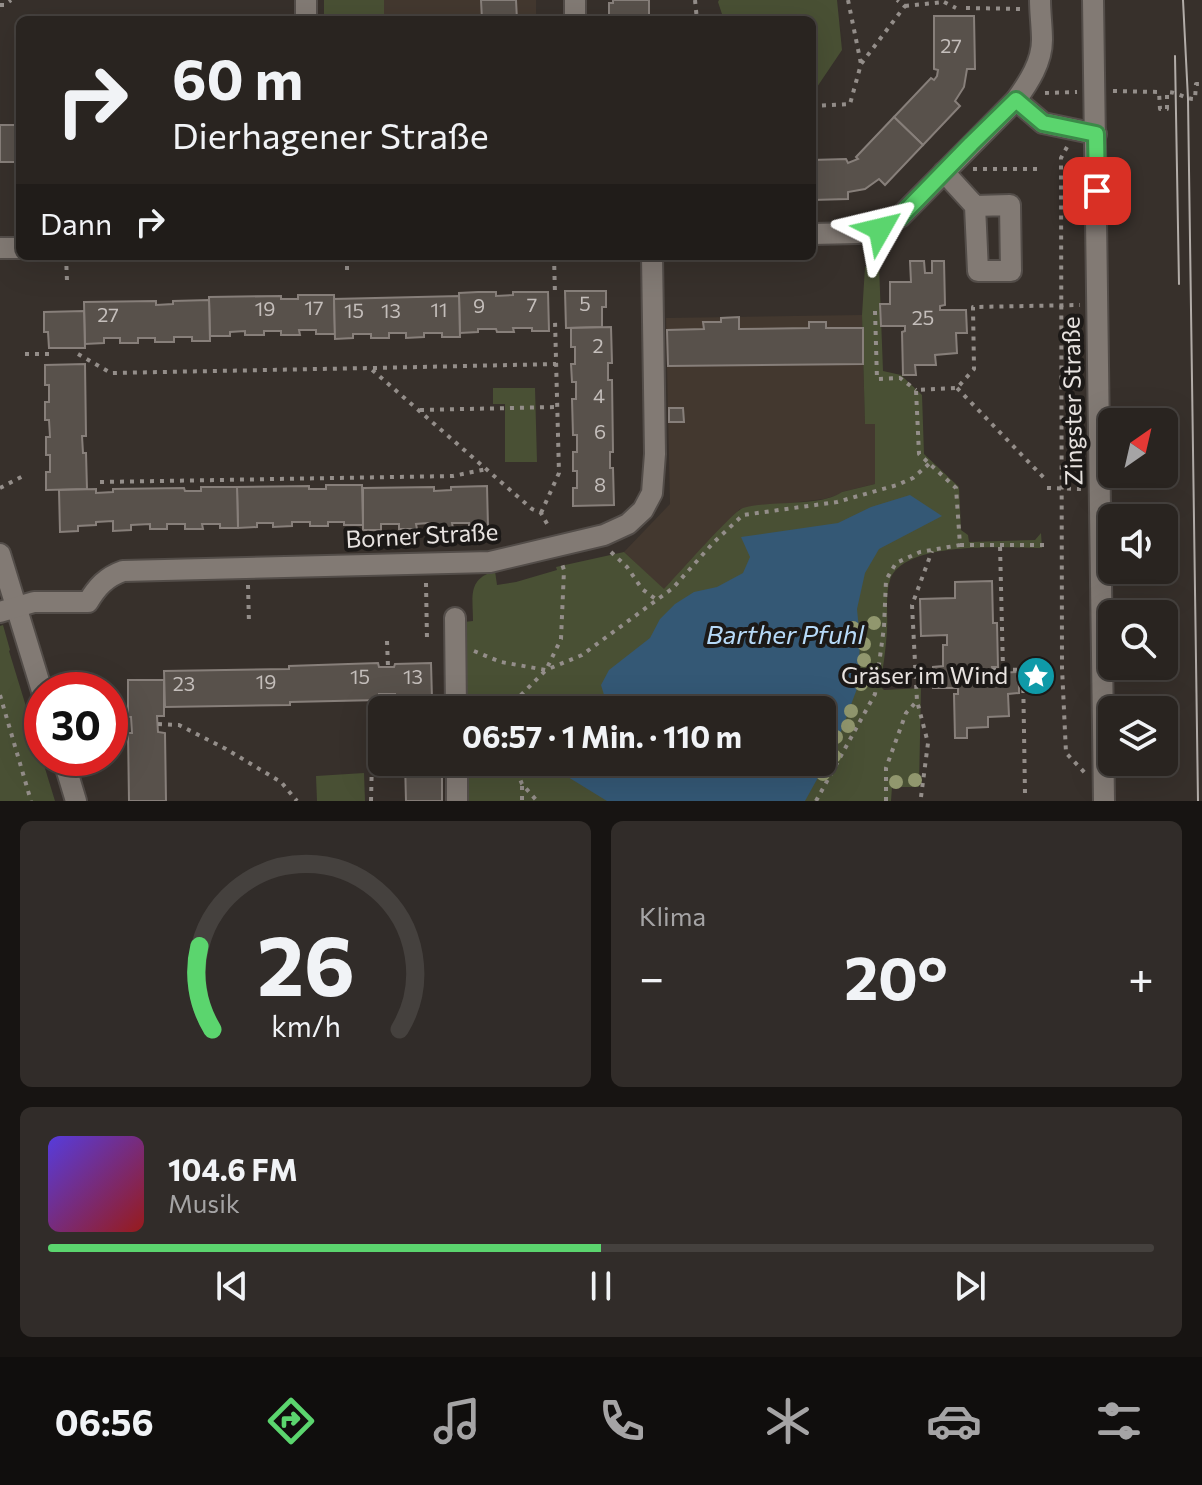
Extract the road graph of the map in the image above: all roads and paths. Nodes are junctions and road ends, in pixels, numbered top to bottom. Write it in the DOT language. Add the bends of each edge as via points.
graph roads {
  1 [pos="11,0"];
  2 [pos="848,0"];
  3 [pos="897,0"];
  4 [pos="1093,0"];
  5 [pos="942,1"];
  6 [pos="0,5"];
  7 [pos="1040,5"];
  8 [pos="905,6"];
  9 [pos="956,8"];
  10 [pos="966,8"];
  11 [pos="861,64"];
  12 [pos="1202,84"];
  13 [pos="1095,91"];
  14 [pos="1021,92"];
  15 [pos="816,106"];
  16 [pos="1096,134"];
  17 [pos="1061,158"];
  18 [pos="1043,169"];
  19 [pos="944,172"];
  20 [pos="975,206"];
  21 [pos="816,234"];
  22 [pos="66,260"];
  23 [pos="347,260"];
  24 [pos="554,260"];
  25 [pos="652,260"];
  26 [pos="347,276"];
  27 [pos="67,281"];
  28 [pos="555,295"];
  29 [pos="1098,305"];
  30 [pos="1060,306"];
  31 [pos="875,311"];
  32 [pos="555,321"];
  33 [pos="25,354"];
  34 [pos="52,354"];
  35 [pos="78,354"];
  36 [pos="556,364"];
  37 [pos="370,368"];
  38 [pos="957,388"];
  39 [pos="916,390"];
  40 [pos="557,407"];
  41 [pos="419,410"];
  42 [pos="930,463"];
  43 [pos="487,469"];
  44 [pos="25,475"];
  45 [pos="1047,481"];
  46 [pos="100,482"];
  47 [pos="0,488"];
  48 [pos="604,535"];
  49 [pos="960,545"];
  50 [pos="1000,545"];
  51 [pos="1048,545"];
  52 [pos="557,547"];
  53 [pos="932,551"];
  54 [pos="0,554"];
  55 [pos="426,565"];
  56 [pos="657,600"];
  57 [pos="8,610"];
  58 [pos="455,618"];
  59 [pos="427,639"];
  60 [pos="387,641"];
  61 [pos="456,643"];
  62 [pos="388,667"];
  63 [pos="1023,669"];
  64 [pos="1050,669"];
  65 [pos="546,670"];
  66 [pos="992,670"];
  67 [pos="1003,670"];
  68 [pos="34,672"];
  69 [pos="0,695"];
  70 [pos="456,696"];
  71 [pos="521,696"];
  72 [pos="917,701"];
  73 [pos="158,724"];
  74 [pos="68,776"];
  75 [pos="372,776"];
  76 [pos="457,776"];
  77 [pos="519,776"];
  78 [pos="1088,777"];
  79 [pos="522,784"];
  80 [pos="1025,794"];
  81 [pos="921,797"];
  82 [pos="31,801"];
  83 [pos="76,801"];
  84 [pos="297,801"];
  85 [pos="371,801"];
  86 [pos="457,801"];
  87 [pos="522,801"];
  88 [pos="537,801"];
  89 [pos="816,801"];
  90 [pos="886,801"];
  91 [pos="1104,801"];
  1 -- 6 [label="path"];
  2 -- 11 [label="path"];
  3 -- 8 [label="path"];
  4 -- 13 [label="street, Zingster Straße"];
  5 -- 8 [label="path"];
  5 -- 9 [label="path"];
  7 -- 10 [label="path"];
  7 -- 14 [label="street" via="1042,43"];
  8 -- 11 [label="path"];
  11 -- 15 [label="path" via="850,104"];
  12 -- 13 [label="path" via="1196,84 1195,99 1167,92 1167,109 1160,109 1159,92"];
  13 -- 14 [label="path"];
  13 -- 16 [label="street, Zingster Straße"];
  14 -- 16 [label="street" via="1043,123"];
  14 -- 19 [label="street"];
  16 -- 29 [label="street, Zingster Straße"];
  17 -- 30 [label="path"];
  18 -- 19 [label="path"];
  19 -- 20 [label="street"];
  19 -- 21 [label="street" via="900,217 880,229"];
  22 -- 27 [label="path"];
  23 -- 26 [label="path"];
  24 -- 28 [label="path"];
  25 -- 48 [label="street, Borner Straße" via="652,493 628,524"];
  29 -- 30 [label="path"];
  29 -- 91 [label="street, Zingster Straße"];
  30 -- 38 [label="path" via="973,307 974,369"];
  30 -- 78 [label="path" via="1066,753"];
  31 -- 39 [label="path" via="877,379 900,378"];
  32 -- 36 [label="path"];
  33 -- 34 [label="path"];
  35 -- 37 [label="path" via="111,373"];
  36 -- 37 [label="path"];
  36 -- 40 [label="path"];
  37 -- 41 [label="path"];
  38 -- 39 [label="path"];
  38 -- 45 [label="path"];
  39 -- 42 [label="path" via="919,454"];
  40 -- 41 [label="path"];
  40 -- 43 [label="path" via="559,473 541,513"];
  41 -- 43 [label="path"];
  42 -- 49 [label="path" via="956,488"];
  42 -- 56 [label="path" via="913,478 882,490 743,515"];
  43 -- 46 [label="path" via="453,476"];
  44 -- 47 [label="path"];
  48 -- 52 [label="street, Borner Straße"];
  48 -- 56 [label="path" via="609,549"];
  49 -- 50 [label="path"];
  49 -- 53 [label="path"];
  50 -- 51 [label="path"];
  50 -- 67 [label="path"];
  52 -- 55 [label="street, Borner Straße" via="490,562"];
  52 -- 65 [label="path" via="564,570 561,639"];
  53 -- 72 [label="path" via="912,605"];
  53 -- 89 [label="path" via="896,563 886,580 875,694"];
  54 -- 57 [label="street"];
  55 -- 57 [label="street, Borner Straße" via="123,571 101,584 88,602 34,602"];
  55 -- 59 [label="path"];
  56 -- 65 [label="path" via="582,655"];
  57 -- 68 [label="street"];
  58 -- 61 [label="street"];
  60 -- 62 [label="path"];
  61 -- 65 [label="path" via="501,662"];
  61 -- 70 [label="street"];
  63 -- 64 [label="path"];
  63 -- 67 [label="path"];
  63 -- 80 [label="path"];
  65 -- 71 [label="path"];
  66 -- 67 [label="path"];
  69 -- 82 [label="path"];
  72 -- 81 [label="path" via="928,743"];
  72 -- 90 [label="path" via="906,713 886,768"];
  73 -- 84 [label="path" via="179,725 226,749 281,782"];
  74 -- 83 [label="street"];
  75 -- 85 [label="path"];
  76 -- 86 [label="street"];
  77 -- 79 [label="path"];
  79 -- 87 [label="path"];
  79 -- 88 [label="path"];
}
